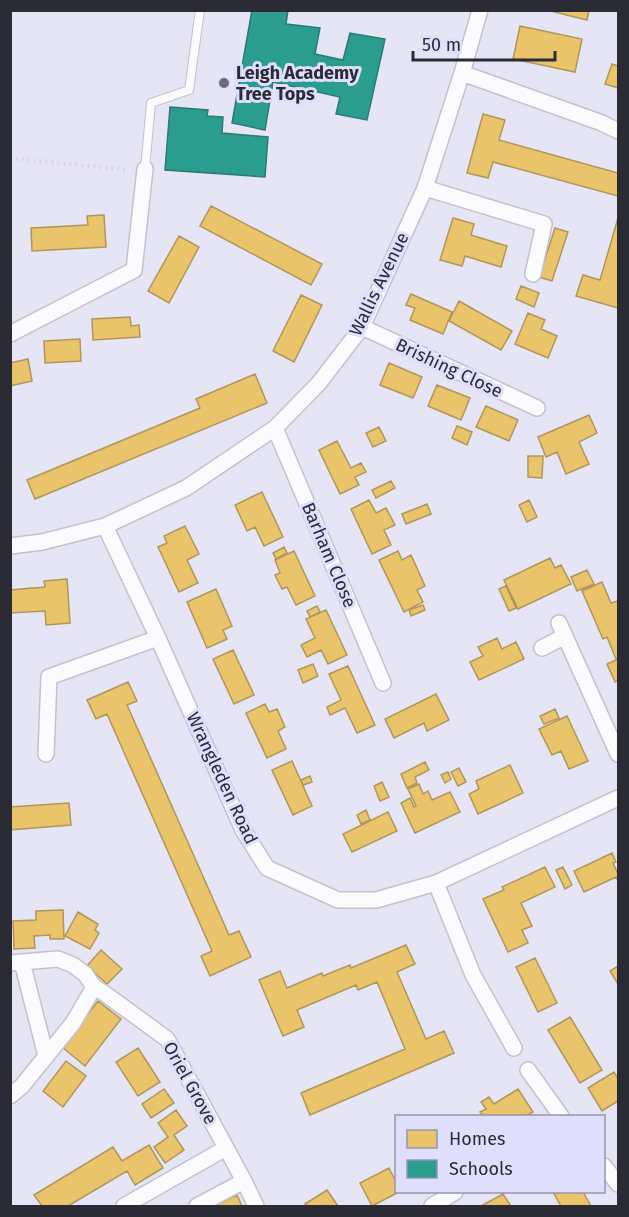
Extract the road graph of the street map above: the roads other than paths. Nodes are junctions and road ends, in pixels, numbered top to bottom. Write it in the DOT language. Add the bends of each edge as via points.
graph roads {
  1 [pos="200,10"];
  2 [pos="480,10"];
  3 [pos="462,73"];
  4 [pos="618,131"];
  5 [pos="145,174"];
  6 [pos="425,188"];
  7 [pos="533,274"];
  8 [pos="362,327"];
  9 [pos="10,334"];
  10 [pos="537,408"];
  11 [pos="275,428"];
  12 [pos="105,526"];
  13 [pos="10,546"];
  14 [pos="158,638"];
  15 [pos="542,648"];
  16 [pos="383,683"];
  17 [pos="46,753"];
  18 [pos="618,754"];
  19 [pos="618,798"];
  20 [pos="436,883"];
  21 [pos="16,962"];
  22 [pos="94,987"];
  23 [pos="514,1048"];
  24 [pos="46,1056"];
  25 [pos="528,1070"];
  26 [pos="10,1096"];
  27 [pos="560,1115"];
  28 [pos="226,1148"];
  29 [pos="605,1168"];
  30 [pos="244,1181"];
  31 [pos="618,1184"];
  32 [pos="452,1193"];
  33 [pos="124,1206"];
  34 [pos="197,1206"];
  35 [pos="256,1206"];
  36 [pos="432,1206"];
  1 -- 5 [label="lane" via="189,90 151,104"];
  2 -- 3 [label="street, Wallis Avenue"];
  3 -- 4 [label="street"];
  3 -- 6 [label="street, Wallis Avenue"];
  5 -- 9 [label="street" via="134,270"];
  6 -- 7 [label="street" via="544,224"];
  6 -- 8 [label="street, Wallis Avenue"];
  8 -- 10 [label="street, Brishing Close"];
  8 -- 11 [label="street, Wallis Avenue" via="319,383"];
  11 -- 12 [label="street, Wallis Avenue" via="186,488"];
  11 -- 16 [label="street, Barham Close"];
  12 -- 13 [label="street, Wallis Avenue"];
  12 -- 14 [label="street, Wrangleden Road"];
  14 -- 17 [label="street" via="49,677"];
  14 -- 20 [label="street, Wrangleden Road" via="243,830 267,868 338,900 376,900"];
  15 -- 18 [label="street" via="562,630"];
  19 -- 20 [label="street, Wrangleden Road"];
  20 -- 23 [label="street" via="473,975"];
  21 -- 22 [label="street, Oriel Grove" via="58,959 74,964"];
  21 -- 24 [label="street"];
  22 -- 24 [label="street" via="73,1023"];
  22 -- 28 [label="street, Oriel Grove" via="167,1039"];
  24 -- 26 [label="street"];
  25 -- 27 [label="street"];
  28 -- 30 [label="street, Oriel Grove"];
  28 -- 33 [label="street"];
  29 -- 31 [label="street"];
  30 -- 34 [label="street"];
  30 -- 35 [label="street, Oriel Grove"];
  32 -- 36 [label="street"];
}
